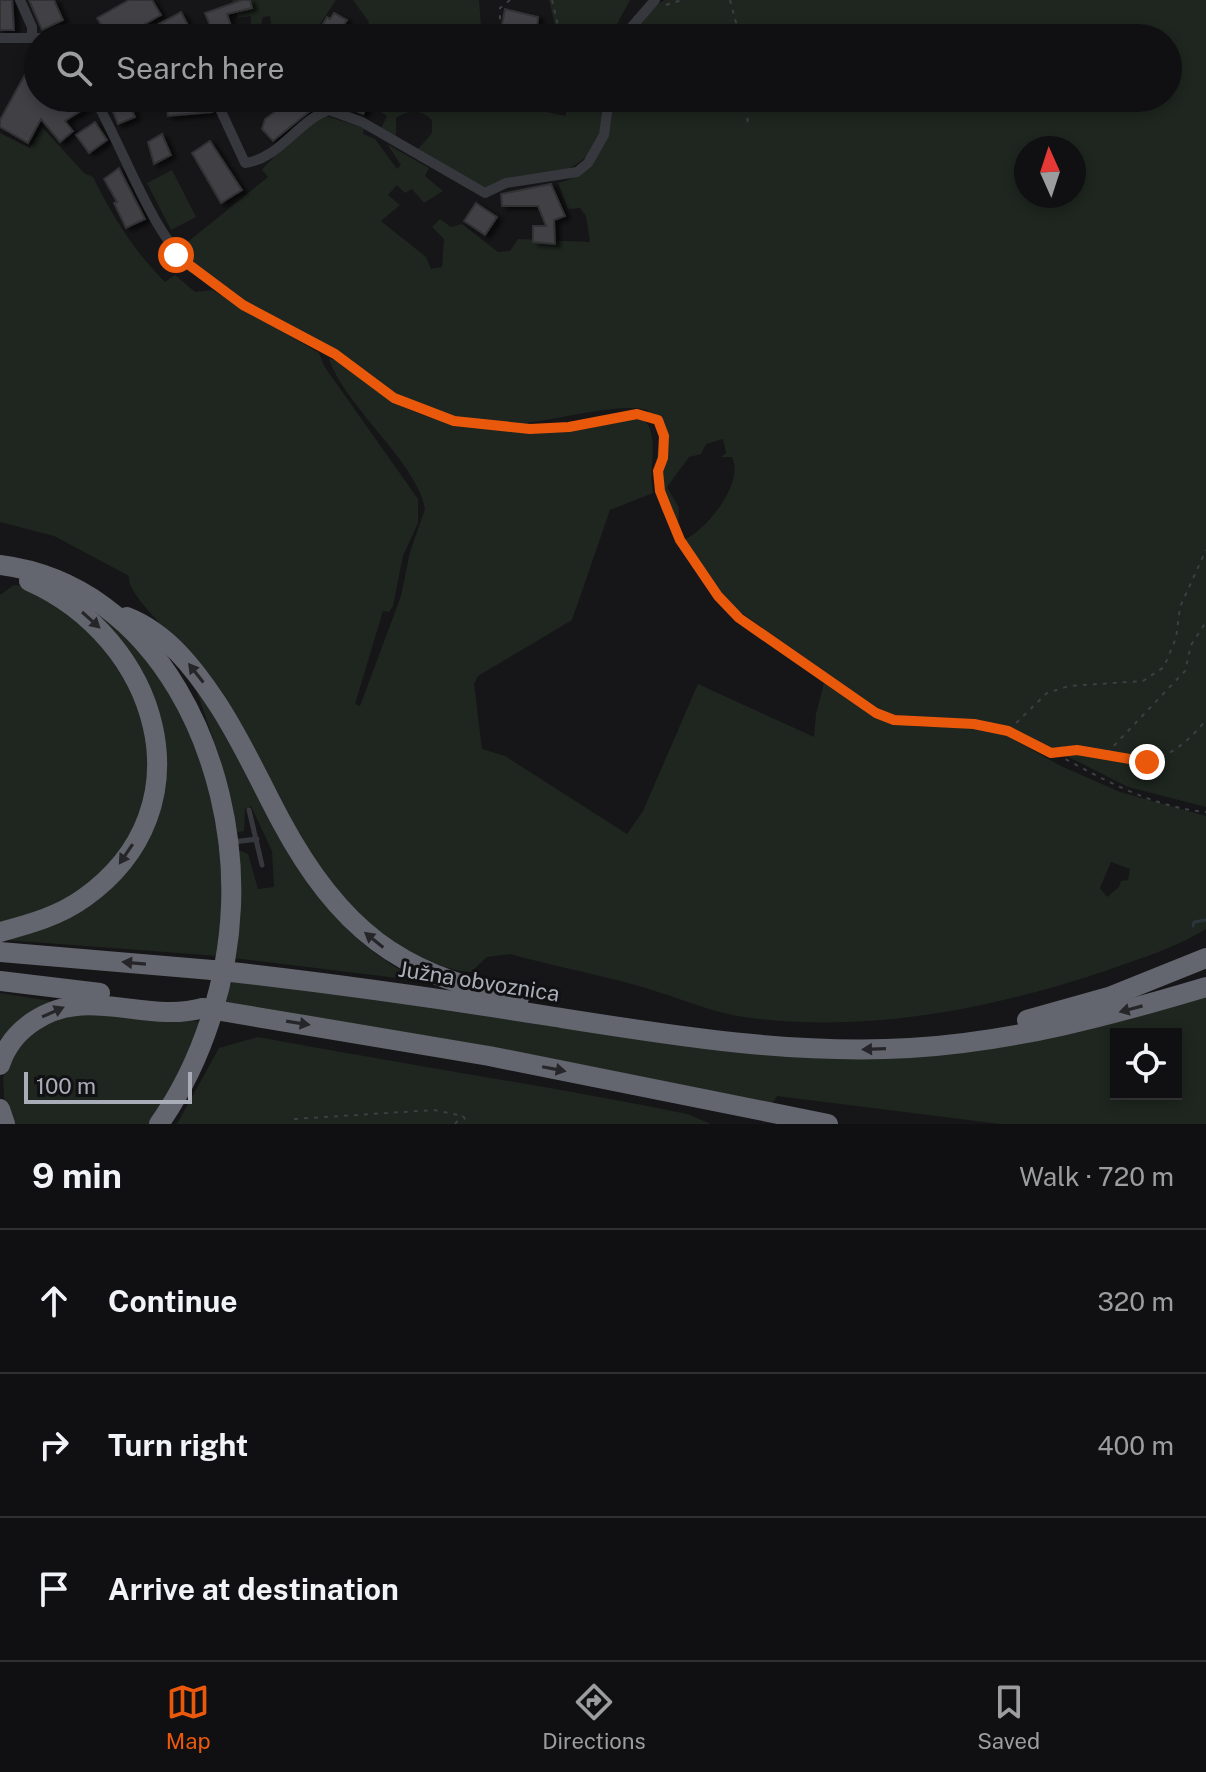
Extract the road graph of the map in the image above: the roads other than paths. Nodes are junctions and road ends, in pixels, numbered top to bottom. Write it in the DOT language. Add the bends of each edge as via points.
graph roads {
  1 [pos="20,0"];
  2 [pos="655,0"];
  3 [pos="31,24"];
  4 [pos="634,24"];
  5 [pos="24,36"];
  6 [pos="0,38"];
  7 [pos="102,112"];
  8 [pos="221,112"];
  9 [pos="325,112"];
  10 [pos="334,112"];
  11 [pos="607,112"];
  12 [pos="193,268"];
  13 [pos="0,566"];
  14 [pos="108,610"];
  15 [pos="249,810"];
  16 [pos="257,839"];
  17 [pos="228,843"];
  18 [pos="262,865"];
  19 [pos="0,932"];
  20 [pos="0,952"];
  21 [pos="1206,958"];
  22 [pos="0,981"];
  23 [pos="1206,987"];
  24 [pos="212,1009"];
  25 [pos="554,1017"];
  26 [pos="952,1045"];
  27 [pos="0,1065"];
  28 [pos="0,1109"];
  29 [pos="5,1124"];
  30 [pos="159,1124"];
  31 [pos="828,1124"];
  1 -- 3 [label="street"];
  2 -- 4 [label="street"];
  5 -- 6 [label="street"];
  7 -- 12 [label="street" via="176,255"];
  8 -- 9 [label="street" via="245,163 267,157"];
  10 -- 11 [label="street" via="362,122 485,193 506,183 577,172 604,135"];
  13 -- 14 [label="highway" via="58,580"];
  13 -- 19 [label="highway, one-way" via="68,602 111,640 146,696 157,752 145,821 116,869 70,907"];
  14 -- 17 [label="highway" via="154,654 183,698 216,781"];
  25 -- 14 [label="highway, one-way" via="523,999 436,977 403,961 351,920 305,863 226,716 188,662 152,630"];
  15 -- 16 [label="lane"];
  16 -- 17 [label="lane"];
  16 -- 18 [label="lane"];
  17 -- 30 [label="highway" via="231,910 220,982 196,1055"];
  25 -- 20 [label="highway, Južna obvoznica, one-way" via="221,971"];
  21 -- 26 [label="highway" via="1109,997 991,1027"];
  22 -- 24 [label="highway"];
  23 -- 26 [label="highway, one-way" via="1076,1023"];
  27 -- 24 [label="highway, one-way" via="22,1030 63,1007 100,1003"];
  24 -- 31 [label="highway, one-way" via="473,1053"];
  26 -- 25 [label="highway, Južna obvoznica, one-way" via="759,1047"];
  28 -- 29 [label="highway"];
}
